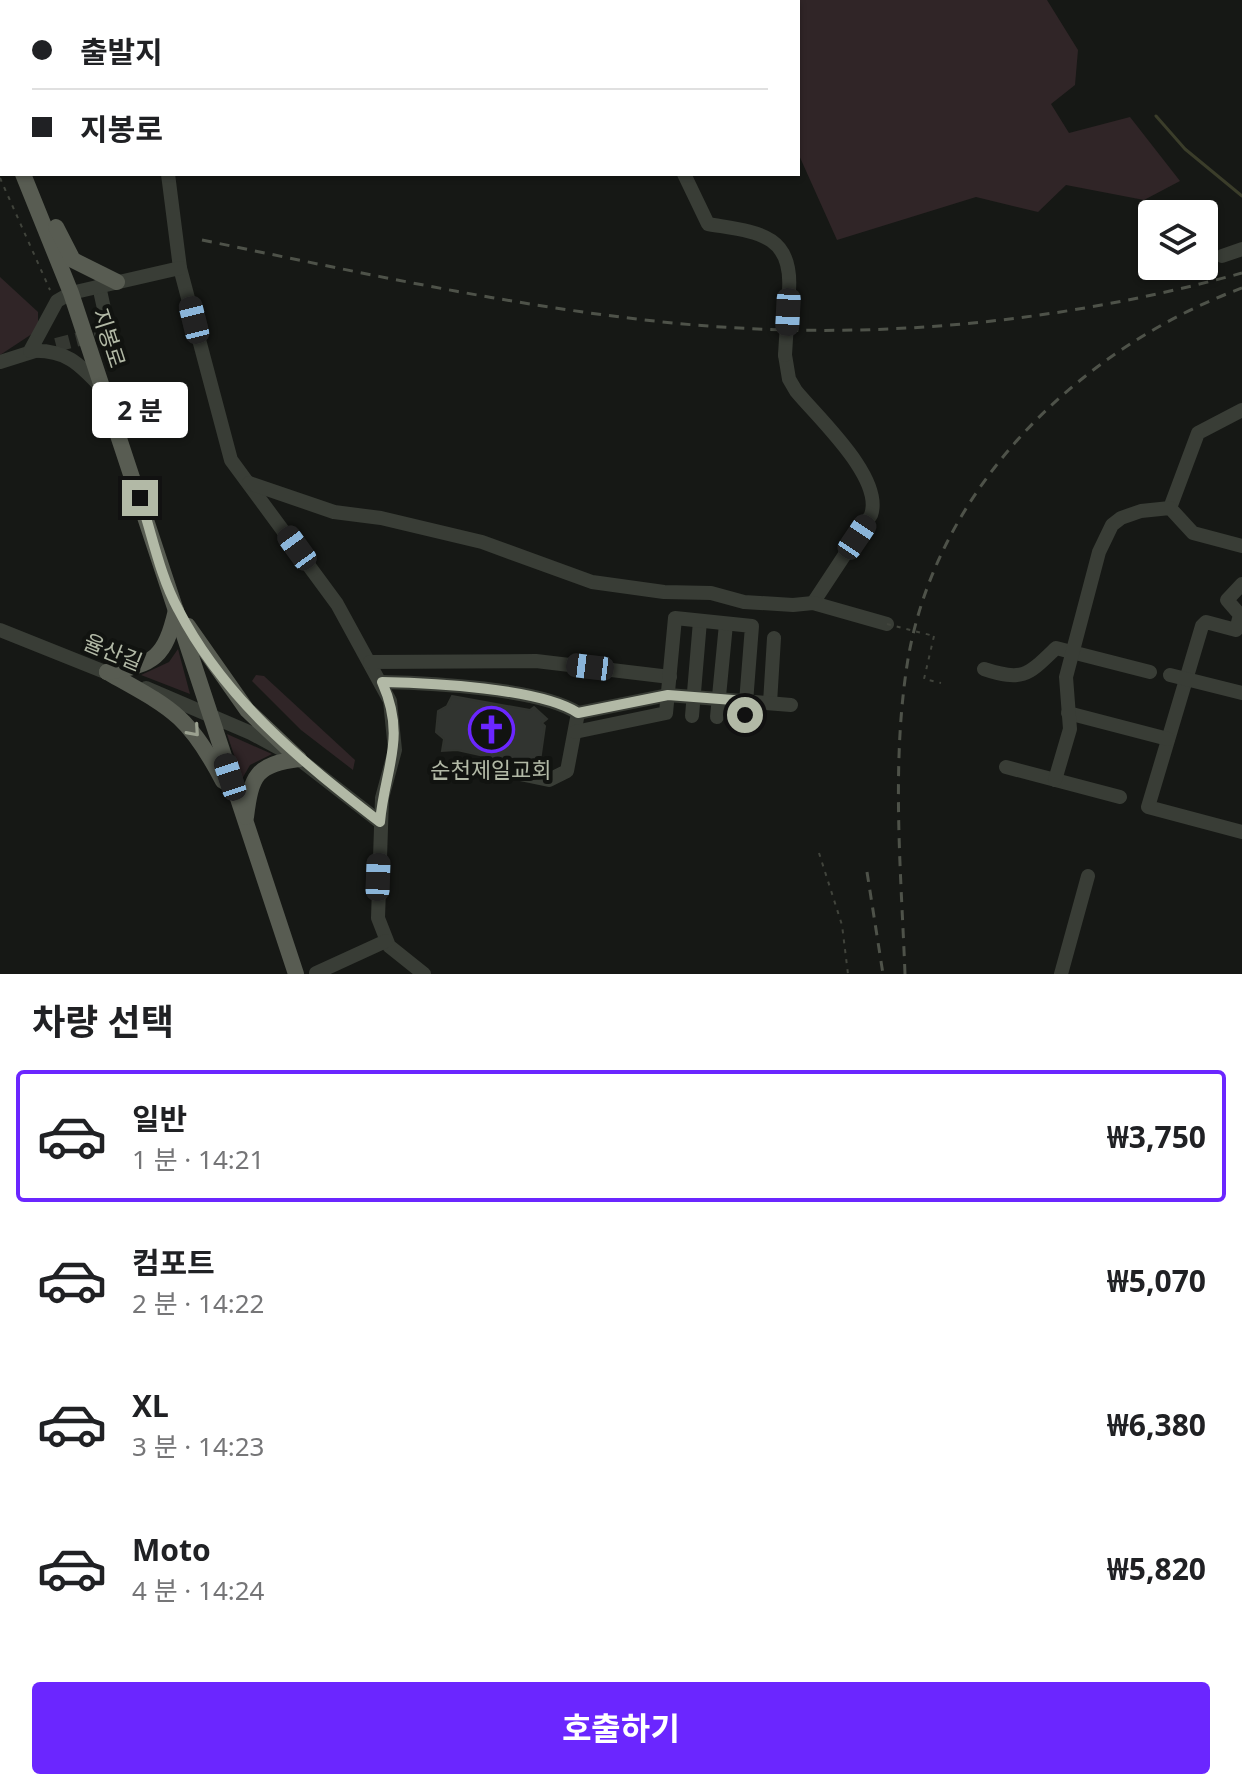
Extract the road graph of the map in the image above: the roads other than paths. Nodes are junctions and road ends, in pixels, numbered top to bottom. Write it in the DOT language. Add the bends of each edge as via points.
graph roads {
  1 [pos="168,176"];
  2 [pos="685,176"];
  3 [pos="26,181"];
  4 [pos="1242,249"];
  5 [pos="1222,256"];
  6 [pos="180,268"];
  7 [pos="117,282"];
  8 [pos="99,286"];
  9 [pos="71,293"];
  10 [pos="101,333"];
  11 [pos="56,345"];
  12 [pos="30,351"];
  13 [pos="0,362"];
  14 [pos="103,389"];
  15 [pos="1242,410"];
  16 [pos="249,483"];
  17 [pos="1170,508"];
  18 [pos="1242,546"];
  19 [pos="1242,584"];
  20 [pos="813,603"];
  21 [pos="177,608"];
  22 [pos="700,621"];
  23 [pos="726,624"];
  24 [pos="887,624"];
  25 [pos="1240,624"];
  26 [pos="0,630"];
  27 [pos="774,638"];
  28 [pos="1073,651"];
  29 [pos="370,662"];
  30 [pos="984,669"];
  31 [pos="107,672"];
  32 [pos="1150,672"];
  33 [pos="1170,675"];
  34 [pos="670,677"];
  35 [pos="1186,679"];
  36 [pos="382,682"];
  37 [pos="1242,693"];
  38 [pos="668,695"];
  39 [pos="693,697"];
  40 [pos="719,699"];
  41 [pos="770,703"];
  42 [pos="791,705"];
  43 [pos="746,708"];
  44 [pos="578,713"];
  45 [pos="1068,713"];
  46 [pos="210,715"];
  47 [pos="692,716"];
  48 [pos="717,717"];
  49 [pos="575,732"];
  50 [pos="1168,739"];
  51 [pos="299,759"];
  52 [pos="1006,767"];
  53 [pos="520,774"];
  54 [pos="1055,780"];
  55 [pos="1120,797"];
  56 [pos="380,822"];
  57 [pos="245,825"];
  58 [pos="1242,832"];
  59 [pos="1088,876"];
  60 [pos="386,941"];
  61 [pos="316,973"];
  62 [pos="296,974"];
  63 [pos="424,974"];
  64 [pos="1061,974"];
  1 -- 6 [label="street"];
  2 -- 20 [label="street, bridge" via="708,224 759,234 784,251 789,265 789,379 866,476 874,498 871,515"];
  3 -- 7 [label="main road" via="73,260"];
  3 -- 9 [label="main road, 지봉로"];
  4 -- 5 [label="street"];
  6 -- 7 [label="street"];
  6 -- 16 [label="street" via="227,448"];
  7 -- 8 [label="street"];
  8 -- 9 [label="street"];
  8 -- 10 [label="street" via="107,322"];
  9 -- 12 [label="street" via="56,305"];
  9 -- 14 [label="main road, 지봉로"];
  11 -- 12 [label="street"];
  12 -- 13 [label="street"];
  12 -- 14 [label="street" via="66,354"];
  14 -- 21 [label="main road, 지봉로"];
  15 -- 17 [label="street" via="1198,433"];
  16 -- 20 [label="street" via="334,512 482,542 592,582 711,593 744,602"];
  16 -- 29 [label="street" via="337,604"];
  17 -- 18 [label="street" via="1193,533"];
  17 -- 28 [label="street" via="1129,514 1112,525 1099,552"];
  19 -- 25 [label="street" via="1227,600 1240,615"];
  20 -- 24 [label="street"];
  21 -- 31 [label="main road" via="161,652 133,668"];
  21 -- 46 [label="main road, 지봉로"];
  21 -- 51 [label="main road" via="247,710"];
  22 -- 23 [label="street"];
  22 -- 34 [label="street" via="675,618"];
  22 -- 39 [label="street"];
  23 -- 40 [label="street"];
  23 -- 43 [label="street" via="752,626"];
  25 -- 35 [label="street" via="1236,630 1206,622 1202,626"];
  26 -- 31 [label="street, 율산길"];
  27 -- 41 [label="street"];
  28 -- 30 [label="street" via="1056,648 1033,671 1013,678"];
  28 -- 32 [label="street"];
  28 -- 45 [label="street" via="1066,677"];
  29 -- 34 [label="street" via="536,661"];
  29 -- 36 [label="street"];
  31 -- 46 [label="street, 율산길"];
  31 -- 57 [label="main road, one-way" via="163,703 191,727"];
  33 -- 35 [label="street"];
  34 -- 38 [label="street"];
  35 -- 37 [label="street"];
  35 -- 50 [label="street"];
  36 -- 44 [label="street" via="520,695 563,703"];
  36 -- 56 [label="street" via="396,734"];
  38 -- 39 [label="street"];
  38 -- 44 [label="street"];
  38 -- 49 [label="street" via="666,713"];
  39 -- 40 [label="street"];
  39 -- 47 [label="street"];
  40 -- 43 [label="street"];
  40 -- 48 [label="street"];
  41 -- 42 [label="street"];
  41 -- 43 [label="street"];
  44 -- 49 [label="street"];
  45 -- 50 [label="street"];
  45 -- 54 [label="street" via="1069,741"];
  46 -- 51 [label="street, 율산길"];
  46 -- 57 [label="main road, 지봉로"];
  49 -- 53 [label="street" via="567,771 549,780"];
  50 -- 58 [label="street" via="1148,807"];
  51 -- 56 [label="street, 율산길"];
  51 -- 57 [label="main road" via="268,765 253,780"];
  52 -- 54 [label="street"];
  54 -- 55 [label="street"];
  56 -- 60 [label="street" via="377,906"];
  57 -- 62 [label="main road, 지봉로"];
  59 -- 64 [label="street"];
  60 -- 61 [label="street"];
  60 -- 63 [label="street"];
}
